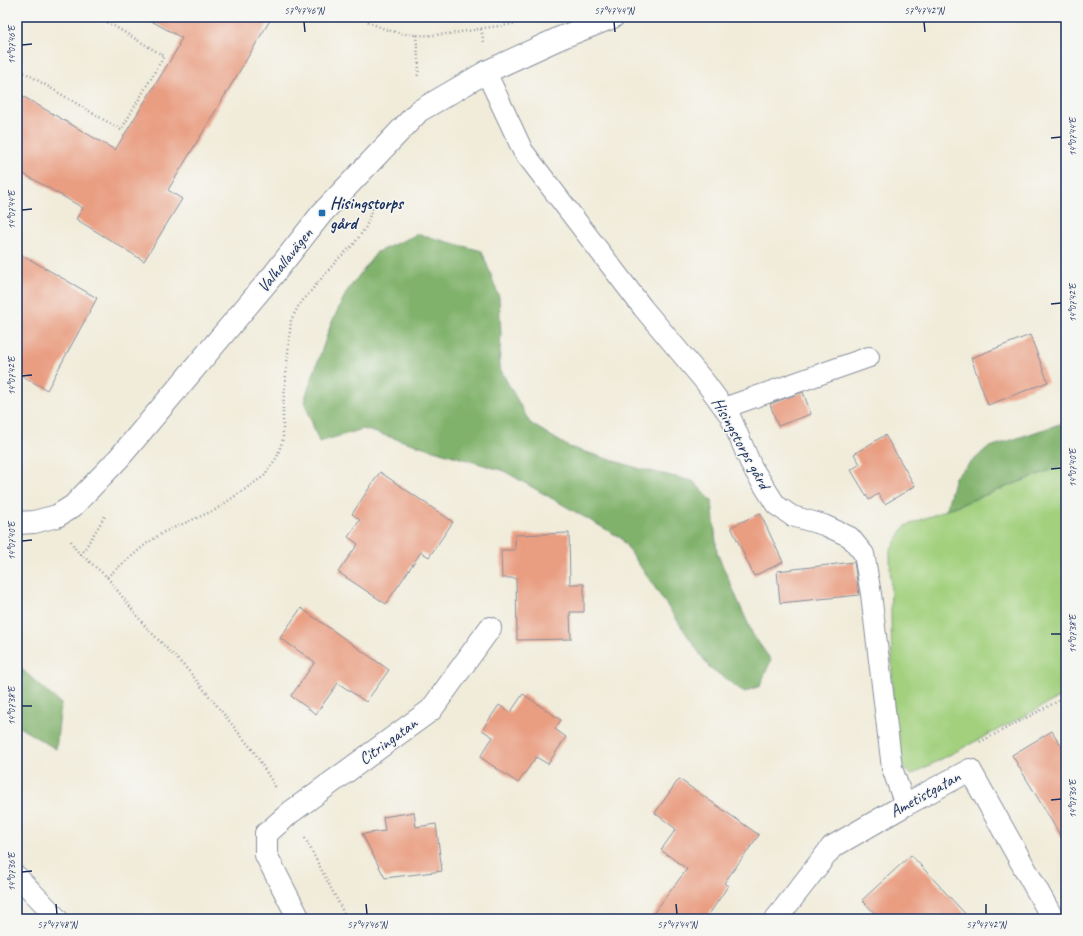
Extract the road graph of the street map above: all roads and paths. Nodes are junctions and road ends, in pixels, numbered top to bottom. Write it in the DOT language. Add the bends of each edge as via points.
graph roads {
  1 [pos="99,17"];
  2 [pos="361,17"];
  3 [pos="613,17"];
  4 [pos="528,19"];
  5 [pos="416,35"];
  6 [pos="17,68"];
  7 [pos="486,72"];
  8 [pos="417,82"];
  9 [pos="377,198"];
  10 [pos="869,357"];
  11 [pos="724,408"];
  12 [pos="57,516"];
  13 [pos="17,523"];
  14 [pos="107,577"];
  15 [pos="490,628"];
  16 [pos="1066,697"];
  17 [pos="970,770"];
  18 [pos="905,805"];
  19 [pos="291,812"];
  20 [pos="17,876"];
  21 [pos="58,919"];
  22 [pos="299,919"];
  23 [pos="347,919"];
  24 [pos="776,919"];
  25 [pos="1053,919"];
  1 -- 6 [label="path" via="164,56 121,130"];
  2 -- 5 [label="path" via="395,33"];
  3 -- 7 [label="street, Valhallavägen"];
  4 -- 5 [label="path" via="449,34"];
  5 -- 8 [label="path" via="419,69"];
  7 -- 11 [label="lane, Hisingstorps gård" via="522,151"];
  7 -- 12 [label="street, Valhallavägen" via="419,111 322,213 119,458 73,506"];
  9 -- 14 [label="path" via="366,228 298,305 291,320 283,407 283,439 277,457 264,476 215,510 164,532"];
  10 -- 11 [label="lane"];
  11 -- 18 [label="lane, Hisingstorps gård" via="752,467 776,505 792,516 824,525 850,537 864,554 892,768"];
  12 -- 13 [label="street, Valhallavägen"];
  12 -- 14 [label="path" via="76,550"];
  14 -- 19 [label="path" via="145,626 188,670 254,753"];
  15 -- 19 [label="street, Citringatan" via="431,710"];
  16 -- 17 [label="path" via="974,745"];
  17 -- 18 [label="street, Ametistgatan"];
  17 -- 25 [label="street, Ametistgatan"];
  18 -- 24 [label="street, Ametistgatan" via="832,847"];
  19 -- 22 [label="street, Citringatan" via="266,834 266,855"];
  19 -- 23 [label="path"];
  20 -- 21 [label="lane"];
}
